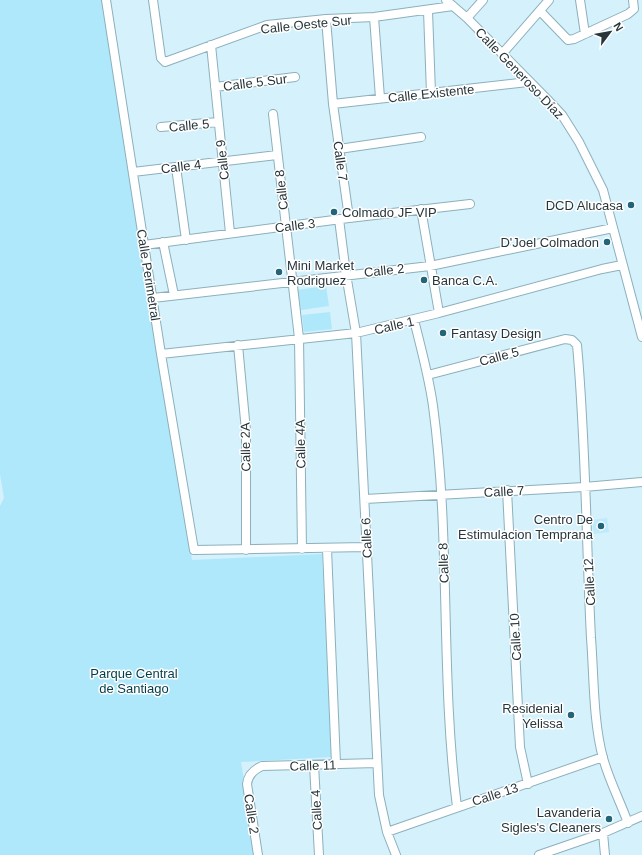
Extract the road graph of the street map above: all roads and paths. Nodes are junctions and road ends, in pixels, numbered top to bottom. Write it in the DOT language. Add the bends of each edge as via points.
graph roads {
  1 [pos="106,0"];
  2 [pos="153,0"];
  3 [pos="446,0"];
  4 [pos="482,0"];
  5 [pos="549,0"];
  6 [pos="580,0"];
  7 [pos="634,0"];
  8 [pos="452,6"];
  9 [pos="428,11"];
  10 [pos="540,11"];
  11 [pos="374,17"];
  12 [pos="467,18"];
  13 [pos="326,19"];
  14 [pos="585,34"];
  15 [pos="211,45"];
  16 [pos="502,54"];
  17 [pos="295,77"];
  18 [pos="528,82"];
  19 [pos="215,87"];
  20 [pos="431,93"];
  21 [pos="380,98"];
  22 [pos="333,104"];
  23 [pos="274,114"];
  24 [pos="218,122"];
  25 [pos="160,127"];
  26 [pos="421,137"];
  27 [pos="339,149"];
  28 [pos="277,155"];
  29 [pos="222,161"];
  30 [pos="176,167"];
  31 [pos="133,172"];
  32 [pos="470,204"];
  33 [pos="421,209"];
  34 [pos="349,218"];
  35 [pos="338,219"];
  36 [pos="285,226"];
  37 [pos="613,228"];
  38 [pos="230,233"];
  39 [pos="186,240"];
  40 [pos="163,242"];
  41 [pos="144,245"];
  42 [pos="430,266"];
  43 [pos="622,266"];
  44 [pos="346,274"];
  45 [pos="294,282"];
  46 [pos="174,295"];
  47 [pos="152,298"];
  48 [pos="439,314"];
  49 [pos="414,320"];
  50 [pos="356,333"];
  51 [pos="642,337"];
  52 [pos="299,338"];
  53 [pos="572,340"];
  54 [pos="238,345"];
  55 [pos="161,354"];
  56 [pos="428,375"];
  57 [pos="642,482"];
  58 [pos="584,487"];
  59 [pos="507,490"];
  60 [pos="441,494"];
  61 [pos="365,499"];
  62 [pos="366,547"];
  63 [pos="302,549"];
  64 [pos="327,549"];
  65 [pos="246,550"];
  66 [pos="603,757"];
  67 [pos="377,763"];
  68 [pos="336,764"];
  69 [pos="314,765"];
  70 [pos="251,773"];
  71 [pos="528,784"];
  72 [pos="457,807"];
  73 [pos="642,816"];
  74 [pos="628,823"];
  75 [pos="388,832"];
  76 [pos="604,833"];
  77 [pos="258,855"];
  78 [pos="319,855"];
  79 [pos="396,855"];
  80 [pos="540,855"];
  81 [pos="605,855"];
  1 -- 31 [label="street, Calle Perimetral"];
  2 -- 15 [label="street, Calle Oeste Sur" via="161,58 165,62"];
  3 -- 8 [label="street, Calle Generoso Díaz"];
  4 -- 12 [label="street"];
  5 -- 10 [label="street"];
  6 -- 14 [label="street"];
  7 -- 14 [label="street" via="634,9 628,14"];
  8 -- 9 [label="street, Calle Oeste Sur"];
  8 -- 12 [label="street, Calle Generoso Díaz"];
  9 -- 11 [label="street, Calle Oeste Sur"];
  9 -- 20 [label="street"];
  10 -- 14 [label="street" via="568,40"];
  10 -- 16 [label="street"];
  11 -- 13 [label="street, Calle Oeste Sur"];
  11 -- 21 [label="street"];
  12 -- 16 [label="street, Calle Generoso Díaz"];
  13 -- 15 [label="street, Calle Oeste Sur" via="267,25"];
  13 -- 22 [label="street, Calle 7"];
  15 -- 19 [label="street, Calle 9"];
  16 -- 18 [label="street, Calle Generoso Díaz"];
  17 -- 19 [label="street, Calle 5 Sur"];
  18 -- 20 [label="street, Calle Existente"];
  18 -- 37 [label="street, Calle Generoso Díaz" via="562,115 579,142 603,190"];
  19 -- 24 [label="street, Calle 9"];
  20 -- 21 [label="street, Calle Existente"];
  21 -- 22 [label="street, Calle Existente"];
  22 -- 27 [label="street, Calle 7"];
  23 -- 28 [label="street, Calle 8"];
  24 -- 25 [label="street, Calle 5"];
  24 -- 29 [label="street, Calle 9"];
  26 -- 27 [label="street"];
  27 -- 34 [label="street, Calle 7"];
  28 -- 29 [label="street, Calle 4"];
  28 -- 36 [label="street, Calle 8"];
  29 -- 30 [label="street, Calle 4"];
  29 -- 38 [label="street, Calle 9"];
  30 -- 31 [label="street, Calle 4"];
  30 -- 39 [label="street"];
  31 -- 41 [label="street, Calle Perimetral"];
  32 -- 33 [label="street, Calle 3"];
  33 -- 34 [label="street, Calle 3"];
  33 -- 42 [label="street"];
  34 -- 35 [label="street, Calle 3"];
  35 -- 36 [label="street, Calle 3"];
  35 -- 44 [label="street, Calle 6"];
  36 -- 38 [label="street, Calle 3"];
  36 -- 45 [label="street, Calle 8"];
  37 -- 42 [label="street, Calle 2"];
  37 -- 43 [label="street, Calle Generoso Díaz"];
  38 -- 39 [label="street, Calle 3"];
  39 -- 40 [label="street, Calle 3"];
  40 -- 41 [label="street, Calle 3"];
  40 -- 46 [label="street"];
  41 -- 47 [label="street, Calle Perimetral"];
  42 -- 44 [label="street, Calle 2"];
  42 -- 48 [label="street"];
  43 -- 48 [label="street, Calle 1" via="602,269"];
  43 -- 51 [label="street, Calle Generoso Díaz"];
  44 -- 45 [label="street, Calle 2"];
  44 -- 50 [label="street, Calle 6"];
  45 -- 46 [label="street, Calle 2"];
  45 -- 52 [label="street, Calle 8"];
  46 -- 47 [label="street, Calle 2"];
  47 -- 55 [label="street, Calle Perimetral"];
  48 -- 49 [label="street, Calle 1"];
  49 -- 50 [label="street, Calle 1"];
  49 -- 56 [label="street, Calle 8"];
  50 -- 52 [label="street, Calle 1"];
  50 -- 61 [label="street, Calle 6"];
  52 -- 54 [label="street, Calle 1"];
  52 -- 63 [label="street, Calle 4A"];
  53 -- 56 [label="street, Calle 5" via="565,339"];
  53 -- 58 [label="street, Calle 12" via="577,345 578,354"];
  54 -- 55 [label="street, Calle 1"];
  54 -- 65 [label="street, Calle 2A" via="246,431"];
  55 -- 65 [label="street, Calle Perimetral" via="194,550"];
  56 -- 60 [label="street, Calle 8"];
  57 -- 58 [label="street, Calle 7"];
  58 -- 59 [label="street, Calle 7"];
  58 -- 66 [label="street, Calle 12" via="595,690"];
  59 -- 60 [label="street, Calle 7"];
  59 -- 71 [label="street, Calle 10" via="520,747"];
  60 -- 61 [label="street, Calle 7"];
  60 -- 72 [label="street, Calle 8" via="451,762"];
  61 -- 62 [label="street, Calle 6"];
  62 -- 64 [label="street"];
  62 -- 67 [label="street, Calle 6"];
  63 -- 64 [label="street"];
  63 -- 65 [label="street"];
  64 -- 68 [label="street"];
  66 -- 71 [label="street, Calle 13"];
  66 -- 74 [label="street, Calle 12"];
  67 -- 68 [label="street, Calle 11"];
  67 -- 75 [label="street, Calle 6" via="379,795"];
  68 -- 69 [label="street, Calle 11"];
  69 -- 70 [label="street, Calle 11" via="262,766"];
  69 -- 78 [label="street, Calle 4"];
  70 -- 77 [label="street, Calle 2" via="247,784"];
  71 -- 72 [label="street, Calle 13"];
  72 -- 75 [label="street, Calle 13"];
  73 -- 74 [label="street"];
  74 -- 76 [label="street"];
  75 -- 79 [label="street, Calle 6"];
  76 -- 80 [label="street"];
  76 -- 81 [label="street"];
}
